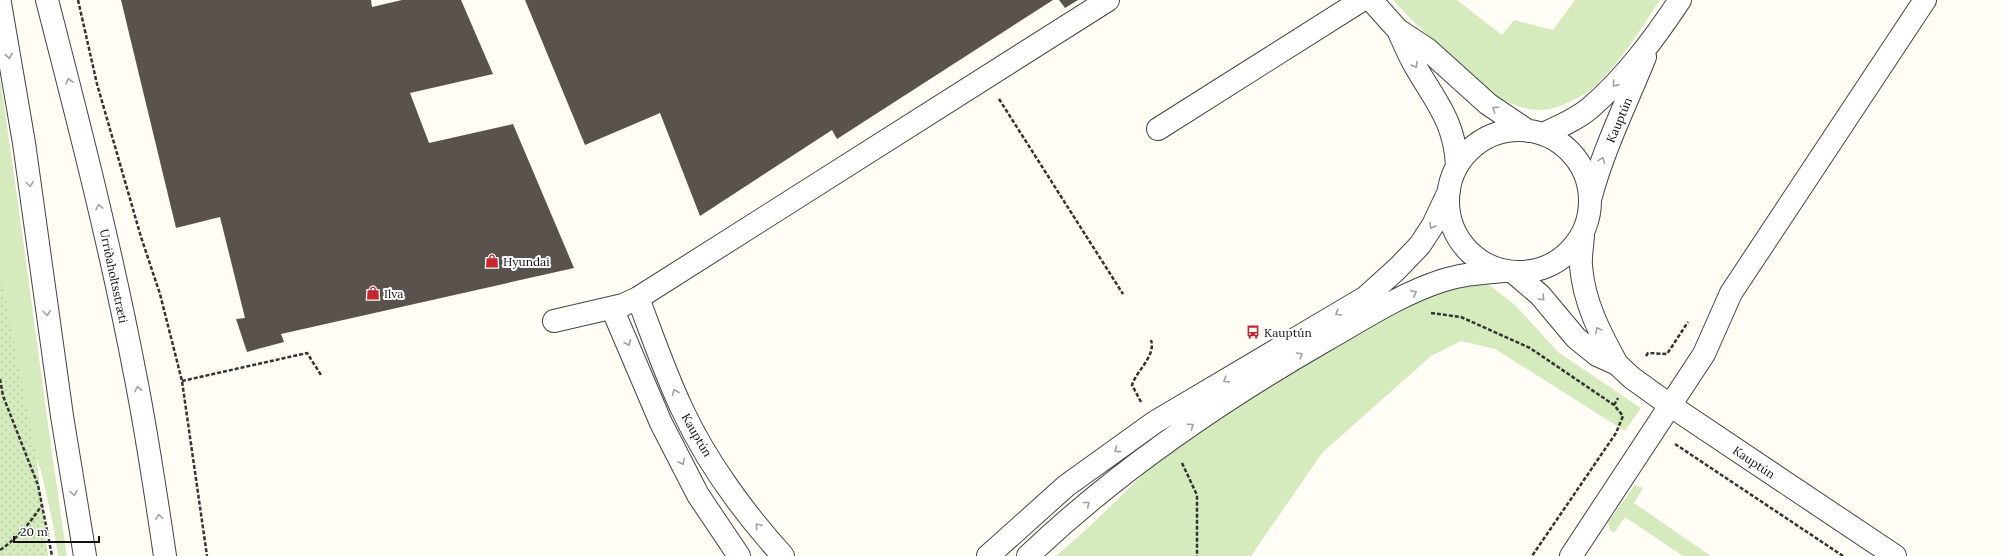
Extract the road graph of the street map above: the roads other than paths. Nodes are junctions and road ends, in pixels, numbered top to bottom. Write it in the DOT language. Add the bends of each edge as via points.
graph roads {
  1 [pos="47,0"];
  2 [pos="1108,0"];
  3 [pos="1362,0"];
  4 [pos="1371,0"];
  5 [pos="1680,0"];
  6 [pos="1925,0"];
  7 [pos="0,3"];
  8 [pos="1398,30"];
  9 [pos="1650,44"];
  10 [pos="1158,129"];
  11 [pos="1535,133"];
  12 [pos="1457,166"];
  13 [pos="1449,191"];
  14 [pos="1590,198"];
  15 [pos="1584,233"];
  16 [pos="1508,271"];
  17 [pos="638,298"];
  18 [pos="612,308"];
  19 [pos="554,321"];
  20 [pos="1617,364"];
  21 [pos="1670,406"];
  22 [pos="85,556"];
  23 [pos="164,556"];
  24 [pos="739,556"];
  25 [pos="783,556"];
  26 [pos="988,556"];
  27 [pos="1028,556"];
  28 [pos="1571,556"];
  29 [pos="1895,556"];
  23 -- 1 [label="street, Urriðaholtsstræti, one-way" via="137,382 68,78"];
  2 -- 17 [label="street"];
  3 -- 10 [label="street"];
  4 -- 8 [label="street, Kauptún"];
  5 -- 9 [label="street, Kauptún"];
  6 -- 21 [label="street" via="1731,293 1704,354"];
  7 -- 22 [label="street, one-way" via="24,143 59,402"];
  11 -- 8 [label="street, Kauptún, one-way" via="1488,104 1427,49"];
  8 -- 12 [label="street, Kauptún, one-way" via="1451,128 1456,146"];
  9 -- 11 [label="street, Kauptún, one-way" via="1590,108 1571,121"];
  14 -- 9 [label="street, Kauptún, one-way" via="1614,129"];
  11 -- 12 [label="street, Kauptún" via="1507,131 1487,138 1470,150"];
  11 -- 14 [label="street, Kauptún" via="1567,148 1583,170"];
  12 -- 13 [label="street, Kauptún"];
  13 -- 16 [label="street, Kauptún" via="1449,212 1455,232 1467,250 1484,263"];
  13 -- 26 [label="street, Kauptún, one-way" via="1420,245 1366,297 1155,422 1066,486"];
  14 -- 15 [label="street, Kauptún" via="1589,216"];
  15 -- 16 [label="street, Kauptún" via="1562,259 1552,264 1530,272"];
  20 -- 15 [label="street, Kauptún, one-way" via="1595,324 1585,295 1581,266"];
  16 -- 20 [label="street, Kauptún, one-way" via="1540,295 1576,338 1596,355"];
  27 -- 16 [label="street, Kauptún, one-way" via="1057,528 1113,482 1256,380 1375,312 1440,281 1462,275"];
  17 -- 18 [label="street"];
  25 -- 17 [label="street, Kauptún, one-way" via="746,512 682,409"];
  18 -- 19 [label="street"];
  18 -- 24 [label="street, Kauptún, one-way" via="661,423 698,495"];
  20 -- 21 [label="street, Kauptún"];
  21 -- 28 [label="street"];
  21 -- 29 [label="street, Kauptún"];
}
